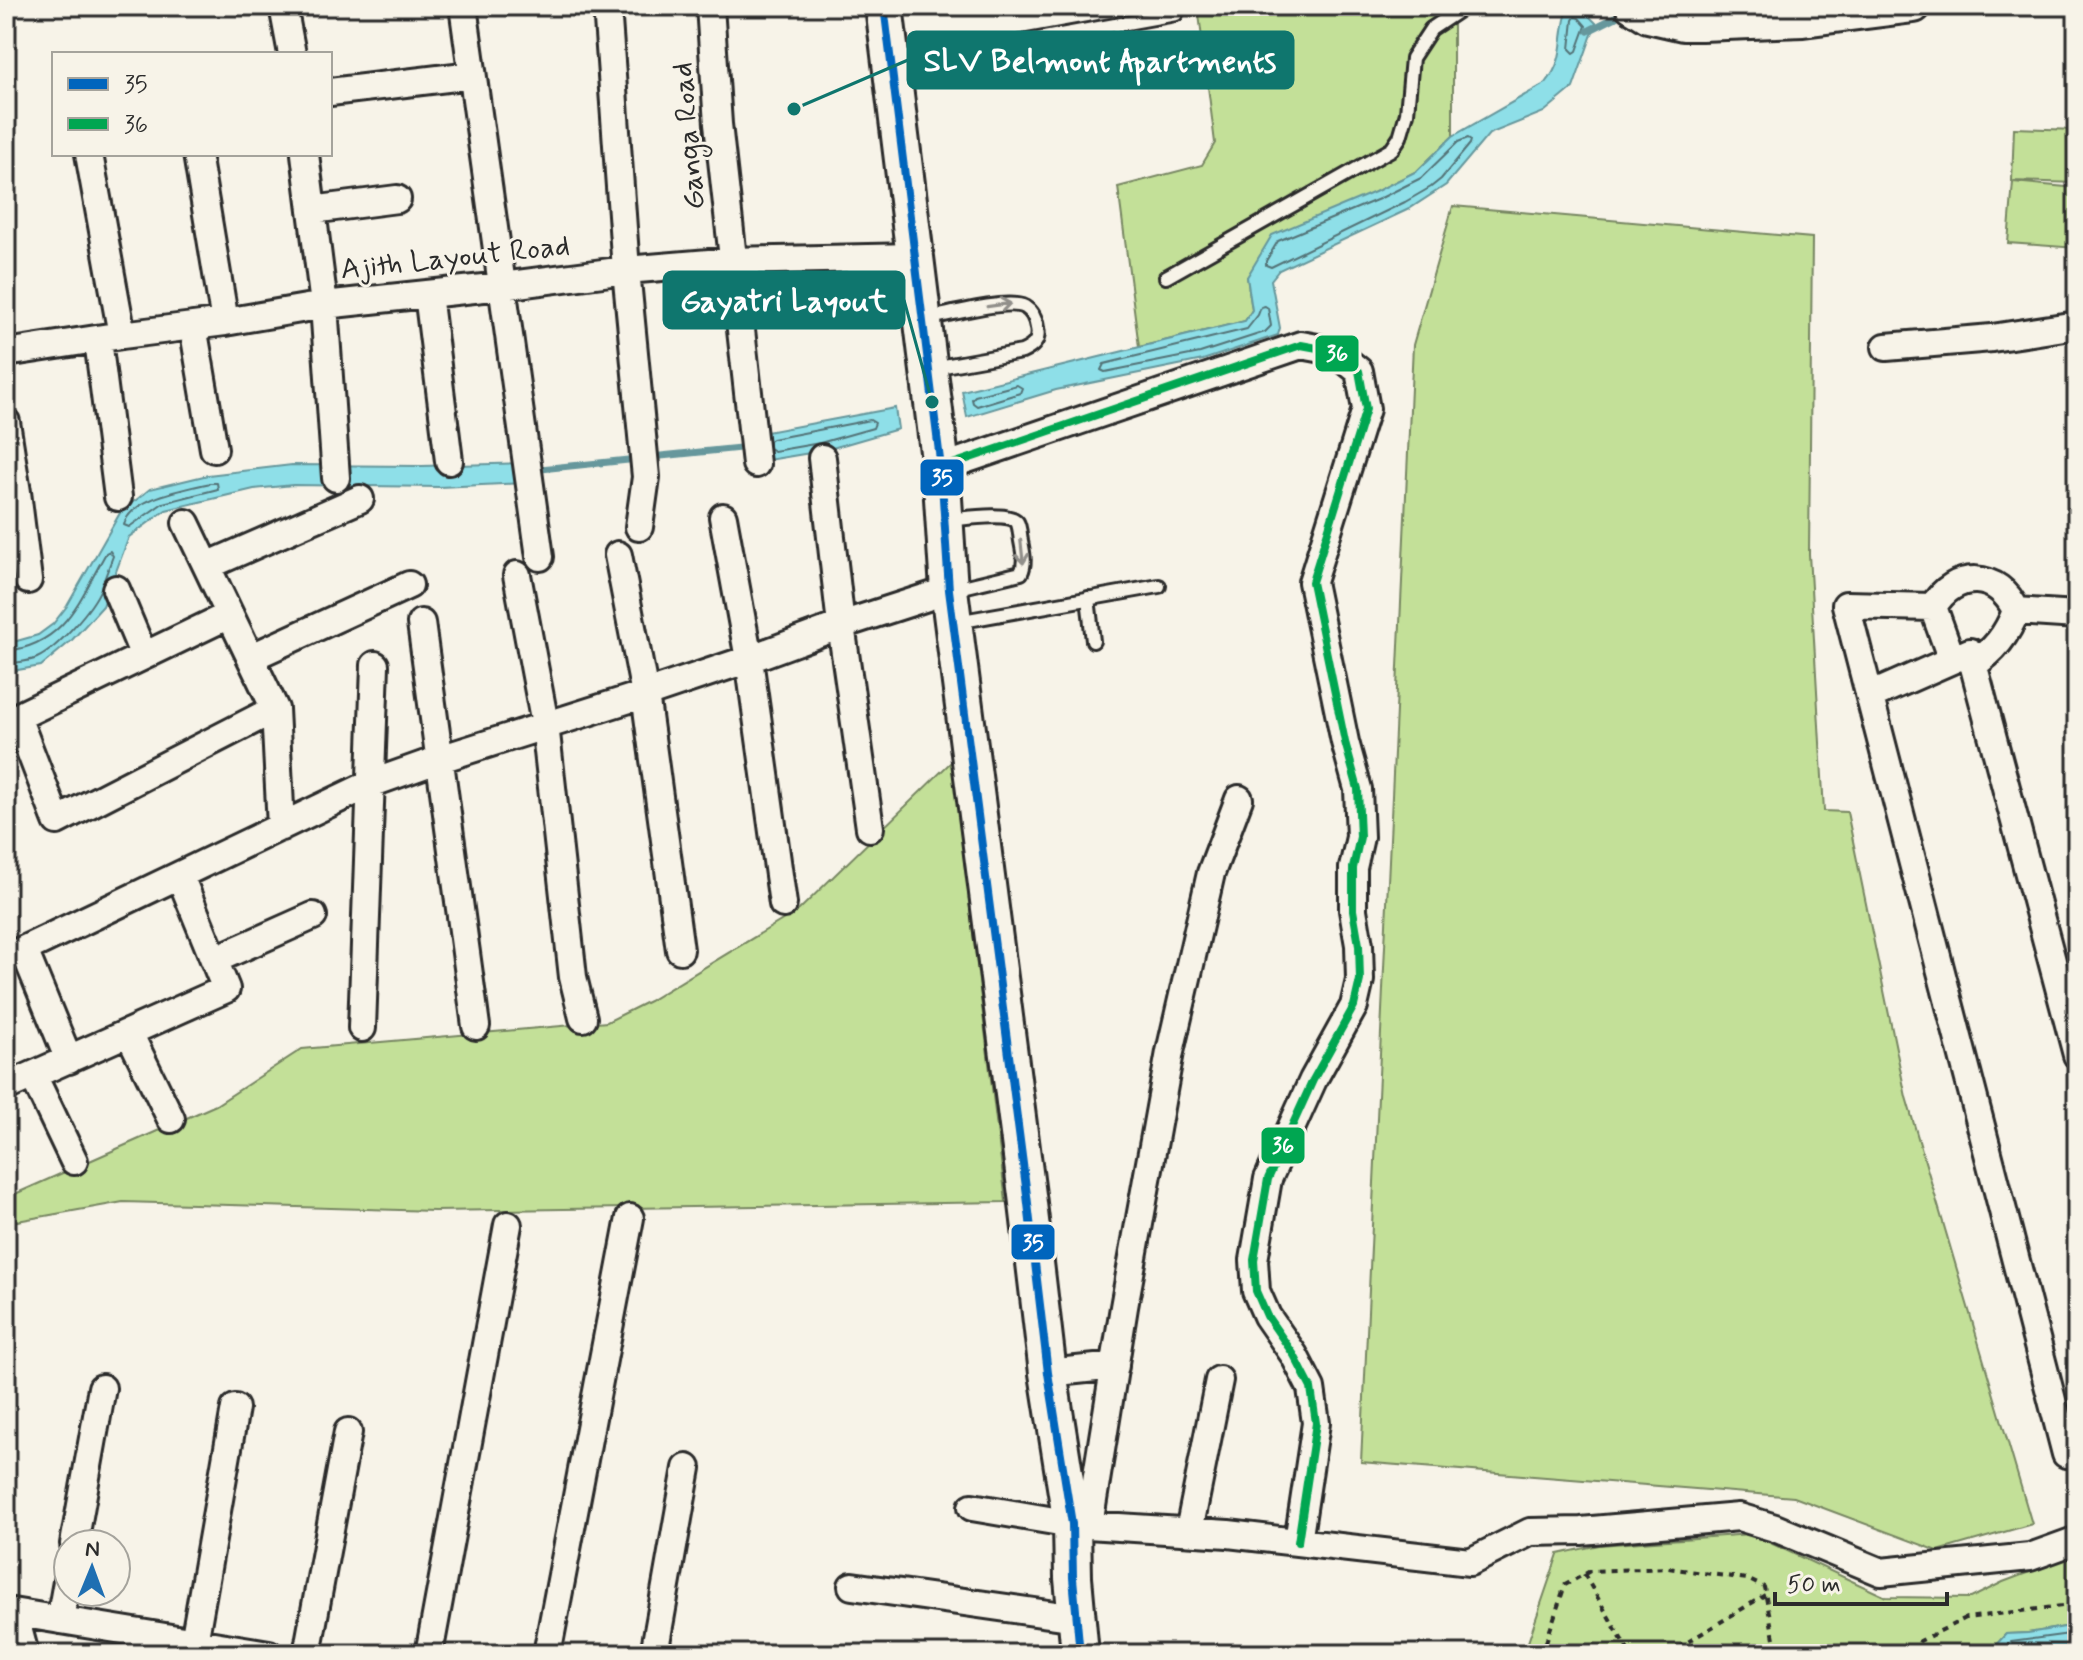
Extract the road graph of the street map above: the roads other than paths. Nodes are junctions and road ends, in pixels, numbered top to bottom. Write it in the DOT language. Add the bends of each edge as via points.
graph roads {
  1 [pos="283,6"];
  2 [pos="463,6"];
  3 [pos="607,6"];
  4 [pos="710,6"];
  5 [pos="884,6"];
  6 [pos="1470,6"];
  7 [pos="1632,6"];
  8 [pos="1914,6"];
  9 [pos="1176,14"];
  10 [pos="292,52"];
  11 [pos="892,66"];
  12 [pos="472,75"];
  13 [pos="332,92"];
  14 [pos="89,156"];
  15 [pos="197,156"];
  16 [pos="305,156"];
  17 [pos="397,199"];
  18 [pos="312,210"];
  19 [pos="914,257"];
  20 [pos="733,261"];
  21 [pos="626,270"];
  22 [pos="1166,277"];
  23 [pos="502,286"];
  24 [pos="428,294"];
  25 [pos="324,305"];
  26 [pos="922,320"];
  27 [pos="225,322"];
  28 [pos="2077,325"];
  29 [pos="193,326"];
  30 [pos="110,338"];
  31 [pos="1886,347"];
  32 [pos="6,353"];
  33 [pos="928,369"];
  34 [pos="6,422"];
  35 [pos="214,449"];
  36 [pos="822,458"];
  37 [pos="449,461"];
  38 [pos="756,464"];
  39 [pos="941,468"];
  40 [pos="336,478"];
  41 [pos="118,497"];
  42 [pos="360,499"];
  43 [pos="723,517"];
  44 [pos="944,520"];
  45 [pos="186,523"];
  46 [pos="639,527"];
  47 [pos="618,555"];
  48 [pos="540,557"];
  49 [pos="207,566"];
  50 [pos="517,575"];
  51 [pos="28,580"];
  52 [pos="409,585"];
  53 [pos="1159,586"];
  54 [pos="116,589"];
  55 [pos="1088,598"];
  56 [pos="951,606"];
  57 [pos="1933,607"];
  58 [pos="2016,611"];
  59 [pos="229,615"];
  60 [pos="2077,615"];
  61 [pos="421,623"];
  62 [pos="841,625"];
  63 [pos="1093,641"];
  64 [pos="144,656"];
  65 [pos="252,657"];
  66 [pos="749,659"];
  67 [pos="1962,662"];
  68 [pos="375,665"];
  69 [pos="645,694"];
  70 [pos="1870,696"];
  71 [pos="275,709"];
  72 [pos="545,724"];
  73 [pos="440,759"];
  74 [pos="370,784"];
  75 [pos="1239,799"];
  76 [pos="281,827"];
  77 [pos="870,828"];
  78 [pos="180,876"];
  79 [pos="783,904"];
  80 [pos="313,916"];
  81 [pos="680,950"];
  82 [pos="15,954"];
  83 [pos="214,960"];
  84 [pos="583,1018"];
  85 [pos="476,1026"];
  86 [pos="362,1028"];
  87 [pos="129,1033"];
  88 [pos="2077,1055"];
  89 [pos="69,1060"];
  90 [pos="33,1075"];
  91 [pos="6,1087"];
  92 [pos="171,1119"];
  93 [pos="74,1161"];
  94 [pos="630,1218"];
  95 [pos="508,1225"];
  96 [pos="1115,1366"];
  97 [pos="1048,1373"];
  98 [pos="1219,1380"];
  99 [pos="102,1388"];
  100 [pos="235,1408"];
  101 [pos="348,1432"];
  102 [pos="2077,1451"];
  103 [pos="687,1468"];
  104 [pos="972,1507"];
  105 [pos="1081,1524"];
  106 [pos="77,1528"];
  107 [pos="1189,1531"];
  108 [pos="2077,1540"];
  109 [pos="1298,1542"];
  110 [pos="852,1586"];
  111 [pos="62,1608"];
  112 [pos="10,1612"];
  113 [pos="1077,1618"];
  114 [pos="60,1620"];
  115 [pos="193,1648"];
  116 [pos="25,1654"];
  117 [pos="269,1654"];
  118 [pos="307,1654"];
  119 [pos="429,1654"];
  120 [pos="547,1654"];
  121 [pos="654,1654"];
  122 [pos="1080,1654"];
  1 -- 10 [label="street"];
  2 -- 12 [label="street"];
  3 -- 21 [label="street"];
  4 -- 20 [label="street, Ganga Road"];
  5 -- 11 [label="main road"];
  6 -- 22 [label="lane" via="1431,29 1412,58 1407,113 1392,149"];
  7 -- 8 [label="street" via="1648,16 1683,24 1803,20"];
  9 -- 11 [label="lane"];
  11 -- 19 [label="main road"];
  12 -- 13 [label="street"];
  12 -- 23 [label="street"];
  14 -- 30 [label="street"];
  15 -- 27 [label="street"];
  16 -- 18 [label="street"];
  17 -- 18 [label="street"];
  18 -- 25 [label="street"];
  19 -- 20 [label="street, Ajith Layout Road"];
  19 -- 26 [label="main road"];
  20 -- 21 [label="street, Ajith Layout Road"];
  20 -- 38 [label="street, Ganga Road"];
  21 -- 23 [label="street, Ajith Layout Road"];
  21 -- 46 [label="street" via="644,465"];
  23 -- 24 [label="street, Ajith Layout Road"];
  23 -- 48 [label="street"];
  24 -- 25 [label="street, Ajith Layout Road"];
  24 -- 37 [label="street"];
  25 -- 27 [label="street, Ajith Layout Road"];
  25 -- 40 [label="street"];
  26 -- 33 [label="main road"];
  26 -- 33 [label="lane, one-way" via="1012,303 1029,309 1038,334 1035,344 1022,352"];
  27 -- 29 [label="street, Ajith Layout Road"];
  28 -- 31 [label="street"];
  29 -- 30 [label="street, Ajith Layout Road"];
  29 -- 35 [label="street"];
  30 -- 32 [label="street, Ajith Layout Road"];
  30 -- 41 [label="street"];
  33 -- 39 [label="main road"];
  34 -- 51 [label="street"];
  36 -- 62 [label="street"];
  39 -- 44 [label="main road"];
  39 -- 109 [label="street" via="1301,345 1334,351 1359,371 1366,409 1312,582 1358,789 1353,910 1360,980 1354,1006 1268,1179 1254,1260 1256,1291 1267,1316 1311,1388 1316,1423"];
  42 -- 49 [label="street"];
  43 -- 66 [label="street"];
  44 -- 56 [label="main road"];
  44 -- 56 [label="lane, one-way" via="1012,518 1019,524 1023,555 1021,573"];
  45 -- 49 [label="street"];
  47 -- 69 [label="street"];
  49 -- 59 [label="street"];
  50 -- 72 [label="street"];
  52 -- 65 [label="street"];
  53 -- 55 [label="lane"];
  54 -- 64 [label="street"];
  55 -- 56 [label="lane"];
  55 -- 63 [label="lane"];
  56 -- 62 [label="street"];
  56 -- 97 [label="main road"];
  57 -- 58 [label="street" via="1946,589 1978,580 1997,587"];
  57 -- 67 [label="street"];
  57 -- 70 [label="street" via="1846,605"];
  58 -- 60 [label="street"];
  58 -- 67 [label="street" via="2004,637 1985,657"];
  59 -- 64 [label="street"];
  59 -- 65 [label="street"];
  61 -- 73 [label="street"];
  62 -- 66 [label="street"];
  62 -- 77 [label="street"];
  64 -- 71 [label="street" via="17,717 57,821"];
  65 -- 71 [label="street"];
  66 -- 69 [label="street"];
  66 -- 79 [label="street"];
  67 -- 70 [label="street"];
  67 -- 88 [label="street"];
  68 -- 74 [label="street"];
  69 -- 72 [label="street"];
  69 -- 81 [label="street"];
  70 -- 102 [label="street" via="2066,1454"];
  71 -- 76 [label="street"];
  72 -- 73 [label="street"];
  72 -- 84 [label="street" via="573,977"];
  73 -- 74 [label="street"];
  73 -- 85 [label="street"];
  74 -- 76 [label="street"];
  74 -- 86 [label="street"];
  75 -- 96 [label="street" via="1211,873 1170,1052"];
  76 -- 78 [label="street"];
  78 -- 82 [label="street"];
  78 -- 83 [label="street"];
  80 -- 83 [label="street"];
  82 -- 89 [label="street"];
  83 -- 87 [label="street" via="226,989"];
  87 -- 89 [label="street"];
  87 -- 92 [label="street"];
  89 -- 90 [label="street"];
  90 -- 91 [label="street"];
  90 -- 93 [label="street"];
  94 -- 120 [label="street"];
  95 -- 119 [label="street"];
  96 -- 97 [label="street"];
  96 -- 105 [label="street"];
  97 -- 105 [label="main road"];
  98 -- 107 [label="street"];
  99 -- 106 [label="street"];
  100 -- 115 [label="street"];
  101 -- 118 [label="street"];
  103 -- 121 [label="street"];
  104 -- 105 [label="street"];
  105 -- 107 [label="street"];
  105 -- 113 [label="main road" via="1073,1578"];
  107 -- 109 [label="street"];
  108 -- 109 [label="street" via="2030,1557 1881,1572 1739,1517 1530,1532 1470,1562"];
  110 -- 113 [label="street"];
  111 -- 114 [label="street"];
  112 -- 114 [label="street"];
  112 -- 116 [label="street"];
  113 -- 122 [label="main road"];
  114 -- 115 [label="street"];
  115 -- 117 [label="street"];
}
